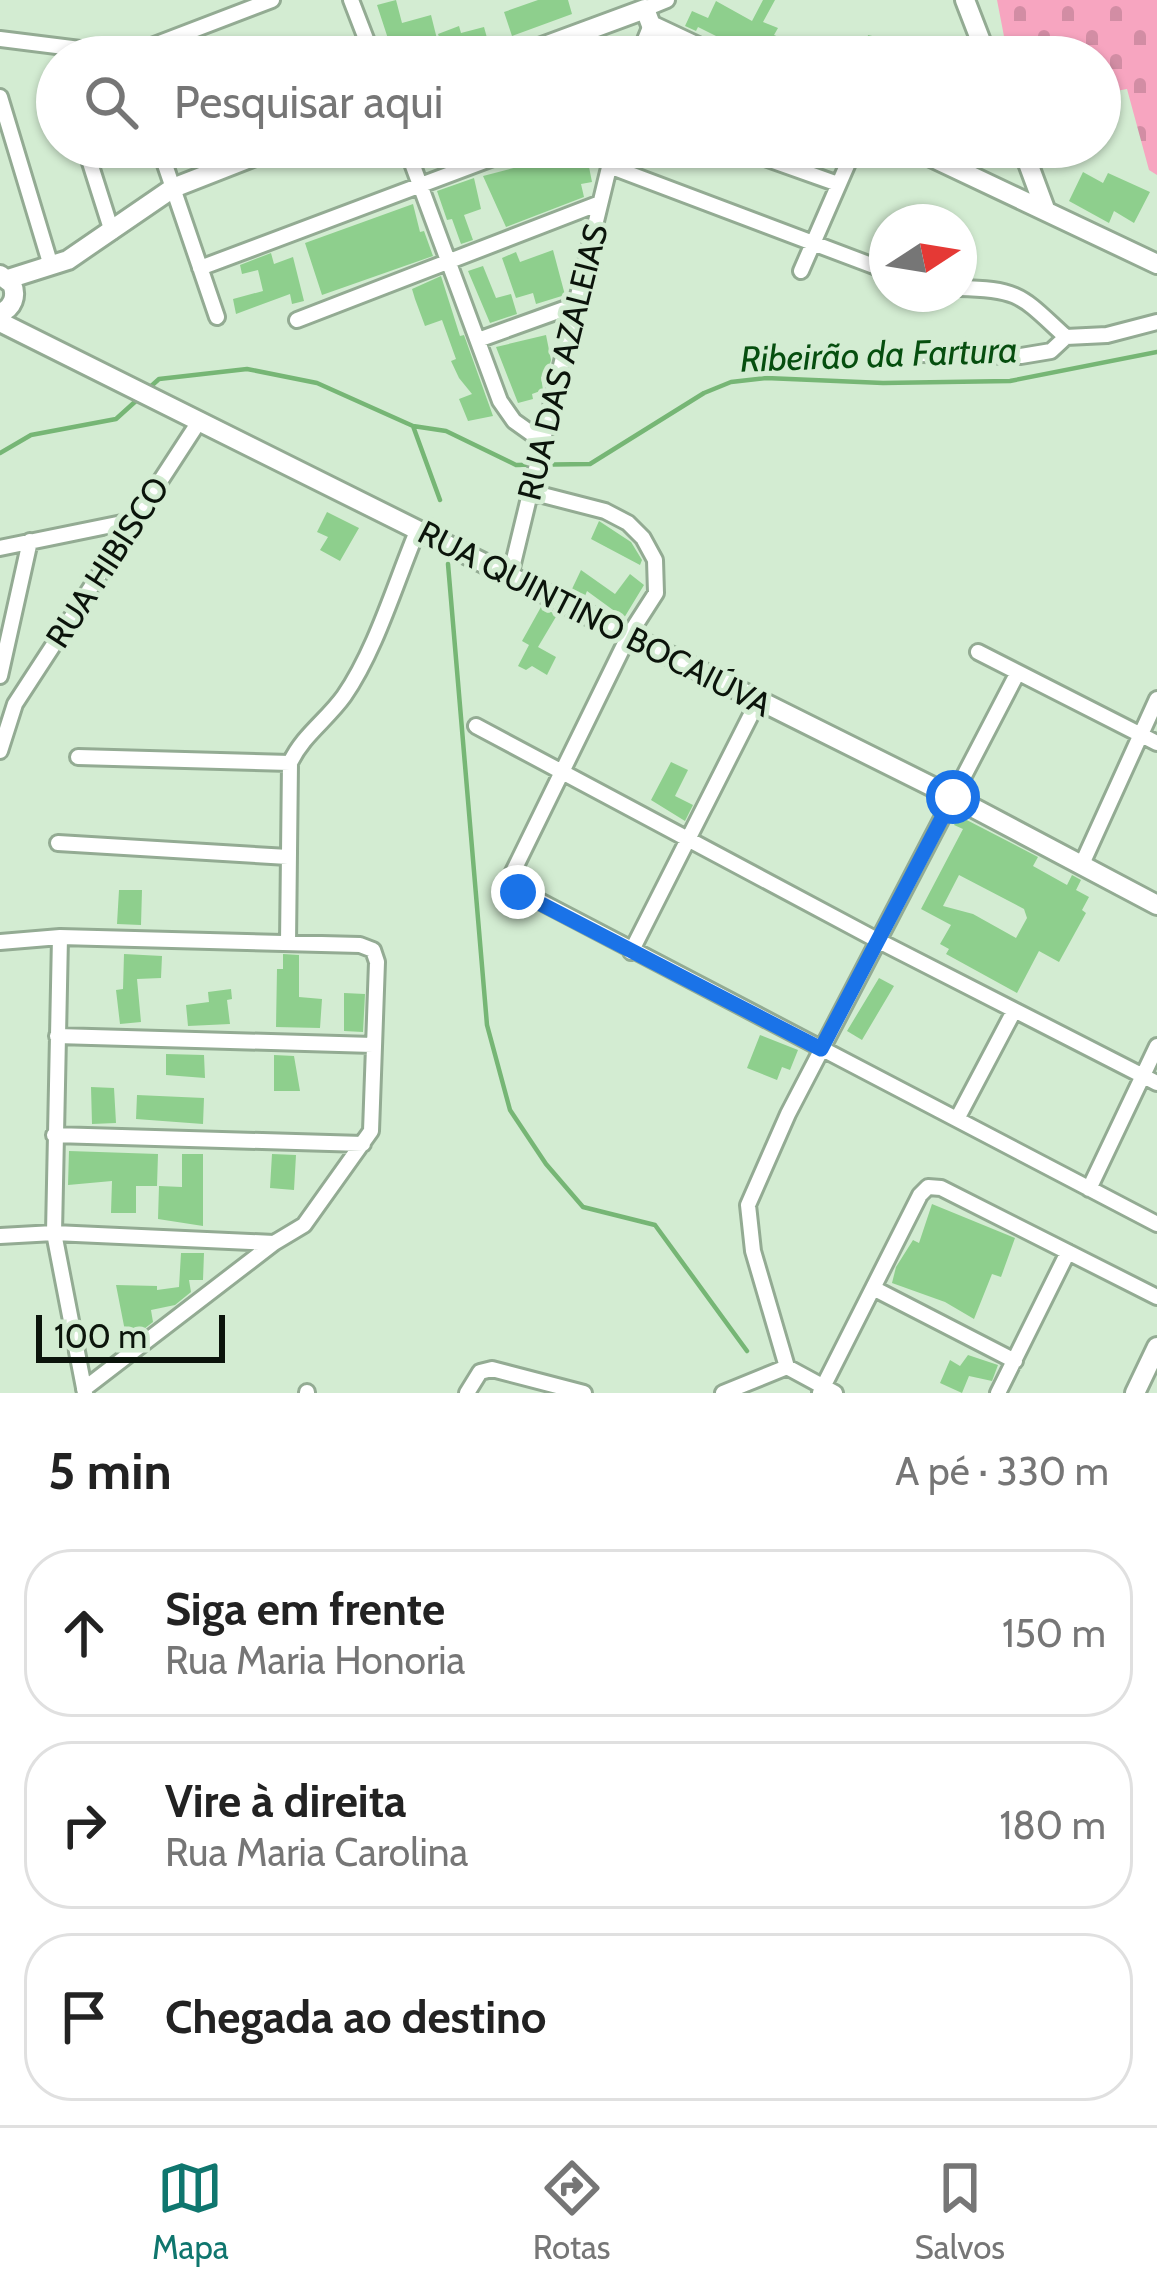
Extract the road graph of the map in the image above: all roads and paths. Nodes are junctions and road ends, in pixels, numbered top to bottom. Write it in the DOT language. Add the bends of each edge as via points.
graph roads {
  1 [pos="272,0"];
  2 [pos="351,0"];
  3 [pos="667,0"];
  4 [pos="965,0"];
  5 [pos="648,17"];
  6 [pos="179,36"];
  7 [pos="365,36"];
  8 [pos="584,36"];
  9 [pos="643,36"];
  10 [pos="682,36"];
  11 [pos="979,36"];
  12 [pos="0,39"];
  13 [pos="36,48"];
  14 [pos="0,97"];
  15 [pos="92,168"];
  16 [pos="166,168"];
  17 [pos="224,168"];
  18 [pos="414,168"];
  19 [pos="466,168"];
  20 [pos="609,168"];
  21 [pos="614,168"];
  22 [pos="793,168"];
  23 [pos="845,168"];
  24 [pos="956,168"];
  25 [pos="1030,168"];
  26 [pos="838,184"];
  27 [pos="420,185"];
  28 [pos="173,188"];
  29 [pos="600,203"];
  30 [pos="1046,209"];
  31 [pos="112,232"];
  32 [pos="813,244"];
  33 [pos="447,262"];
  34 [pos="869,264"];
  35 [pos="1157,264"];
  36 [pos="51,266"];
  37 [pos="200,268"];
  38 [pos="802,271"];
  39 [pos="8,283"];
  40 [pos="977,288"];
  41 [pos="575,305"];
  42 [pos="0,317"];
  43 [pos="217,317"];
  44 [pos="297,320"];
  45 [pos="1157,322"];
  46 [pos="31,334"];
  47 [pos="1066,337"];
  48 [pos="478,340"];
  49 [pos="921,354"];
  50 [pos="200,420"];
  51 [pos="541,446"];
  52 [pos="531,492"];
  53 [pos="132,521"];
  54 [pos="418,529"];
  55 [pos="30,541"];
  56 [pos="0,548"];
  57 [pos="510,577"];
  58 [pos="629,635"];
  59 [pos="978,652"];
  60 [pos="1017,674"];
  61 [pos="0,676"];
  62 [pos="1157,699"];
  63 [pos="758,701"];
  64 [pos="8,706"];
  65 [pos="476,726"];
  66 [pos="1141,735"];
  67 [pos="1157,743"];
  68 [pos="0,751"];
  69 [pos="78,757"];
  70 [pos="290,763"];
  71 [pos="561,773"];
  72 [pos="953,797"];
  73 [pos="688,838"];
  74 [pos="58,843"];
  75 [pos="288,857"];
  76 [pos="1082,864"];
  77 [pos="1157,904"];
  78 [pos="60,937"];
  79 [pos="877,940"];
  80 [pos="0,942"];
  81 [pos="288,943"];
  82 [pos="631,952"];
  83 [pos="1014,1011"];
  84 [pos="57,1036"];
  85 [pos="374,1045"];
  86 [pos="1157,1046"];
  87 [pos="821,1049"];
  88 [pos="1150,1079"];
  89 [pos="957,1119"];
  90 [pos="55,1135"];
  91 [pos="363,1144"];
  92 [pos="1089,1189"];
  93 [pos="1157,1224"];
  94 [pos="54,1232"];
  95 [pos="0,1236"];
  96 [pos="274,1243"];
  97 [pos="1068,1252"];
  98 [pos="873,1288"];
  99 [pos="1157,1297"];
  100 [pos="1157,1347"];
  101 [pos="1015,1361"];
  102 [pos="788,1367"];
  103 [pos="85,1391"];
  104 [pos="826,1391"];
  105 [pos="466,1393"];
  106 [pos="584,1393"];
  107 [pos="723,1393"];
  108 [pos="998,1393"];
  109 [pos="1135,1393"];
  1 -- 6 [label="street"];
  2 -- 7 [label="street"];
  3 -- 5 [label="street"];
  4 -- 11 [label="street"];
  5 -- 8 [label="street"];
  5 -- 9 [label="street"];
  5 -- 10 [label="street"];
  12 -- 13 [label="street"];
  14 -- 36 [label="street"];
  15 -- 31 [label="street"];
  16 -- 28 [label="street"];
  17 -- 28 [label="street"];
  18 -- 27 [label="street"];
  19 -- 27 [label="street"];
  20 -- 29 [label="street, RUA DAS AZALEIAS"];
  21 -- 32 [label="street"];
  22 -- 26 [label="street"];
  23 -- 26 [label="street"];
  24 -- 30 [label="street"];
  25 -- 30 [label="street"];
  26 -- 32 [label="street"];
  27 -- 33 [label="street"];
  27 -- 37 [label="street"];
  28 -- 31 [label="street"];
  28 -- 37 [label="street"];
  29 -- 33 [label="street"];
  29 -- 41 [label="street, RUA DAS AZALEIAS"];
  30 -- 35 [label="street"];
  31 -- 36 [label="street"];
  32 -- 34 [label="street"];
  32 -- 38 [label="street"];
  33 -- 44 [label="street"];
  33 -- 48 [label="street"];
  36 -- 39 [label="street"];
  37 -- 43 [label="street"];
  39 -- 42 [label="street" via="10,307"];
  39 -- 46 [label="street"];
  40 -- 47 [label="street" via="1023,298"];
  41 -- 48 [label="street"];
  41 -- 51 [label="street, RUA DAS AZALEIAS"];
  42 -- 46 [label="street, RUA QUINTINO BOCAIÚVA"];
  45 -- 47 [label="street"];
  46 -- 50 [label="street, RUA QUINTINO BOCAIÚVA"];
  47 -- 49 [label="street" via="1051,351 1021,356"];
  48 -- 51 [label="street" via="500,401"];
  50 -- 53 [label="street, RUA HIBISCO"];
  50 -- 54 [label="street, RUA QUINTINO BOCAIÚVA"];
  51 -- 52 [label="street, RUA DAS AZALEIAS"];
  52 -- 57 [label="street, RUA DAS AZALEIAS"];
  52 -- 58 [label="street" via="605,511 643,538 655,560 656,593"];
  53 -- 55 [label="street"];
  53 -- 64 [label="street, RUA HIBISCO"];
  54 -- 57 [label="street, RUA QUINTINO BOCAIÚVA"];
  54 -- 70 [label="street" via="359,670"];
  55 -- 56 [label="street"];
  55 -- 61 [label="street"];
  57 -- 58 [label="street, RUA QUINTINO BOCAIÚVA"];
  58 -- 63 [label="street, RUA QUINTINO BOCAIÚVA"];
  58 -- 71 [label="street"];
  59 -- 60 [label="street"];
  60 -- 66 [label="street"];
  60 -- 72 [label="street"];
  62 -- 66 [label="street"];
  63 -- 72 [label="street, RUA QUINTINO BOCAIÚVA"];
  63 -- 73 [label="street"];
  64 -- 68 [label="street, RUA HIBISCO"];
  65 -- 71 [label="street"];
  66 -- 67 [label="street"];
  66 -- 76 [label="street"];
  69 -- 70 [label="street"];
  70 -- 75 [label="street"];
  71 -- 73 [label="street"];
  71 -- 82 [label="street" via="511,886"];
  72 -- 76 [label="street, RUA QUINTINO BOCAIÚVA"];
  72 -- 79 [label="street"];
  73 -- 79 [label="street"];
  73 -- 82 [label="street"];
  74 -- 75 [label="street"];
  75 -- 81 [label="street"];
  76 -- 77 [label="street, RUA QUINTINO BOCAIÚVA"];
  78 -- 80 [label="street"];
  78 -- 81 [label="street"];
  78 -- 84 [label="street"];
  79 -- 83 [label="street"];
  79 -- 87 [label="street"];
  81 -- 85 [label="street" via="374,950"];
  82 -- 87 [label="street"];
  83 -- 88 [label="street"];
  83 -- 89 [label="street"];
  84 -- 85 [label="street"];
  84 -- 90 [label="street"];
  85 -- 91 [label="street" via="371,1131"];
  86 -- 88 [label="street"];
  87 -- 89 [label="street"];
  87 -- 102 [label="street" via="748,1205"];
  88 -- 92 [label="street"];
  89 -- 92 [label="street"];
  90 -- 91 [label="street"];
  90 -- 94 [label="street"];
  91 -- 96 [label="street" via="304,1226"];
  92 -- 93 [label="street"];
  94 -- 95 [label="street"];
  94 -- 96 [label="street"];
  94 -- 103 [label="street"];
  96 -- 103 [label="street"];
  97 -- 98 [label="street" via="928,1187"];
  97 -- 99 [label="street"];
  97 -- 101 [label="street"];
  98 -- 101 [label="street"];
  98 -- 104 [label="street"];
  100 -- 109 [label="street"];
  101 -- 108 [label="street"];
  102 -- 104 [label="street"];
  102 -- 107 [label="street"];
  105 -- 106 [label="street" via="480,1372 492,1370"];
}
